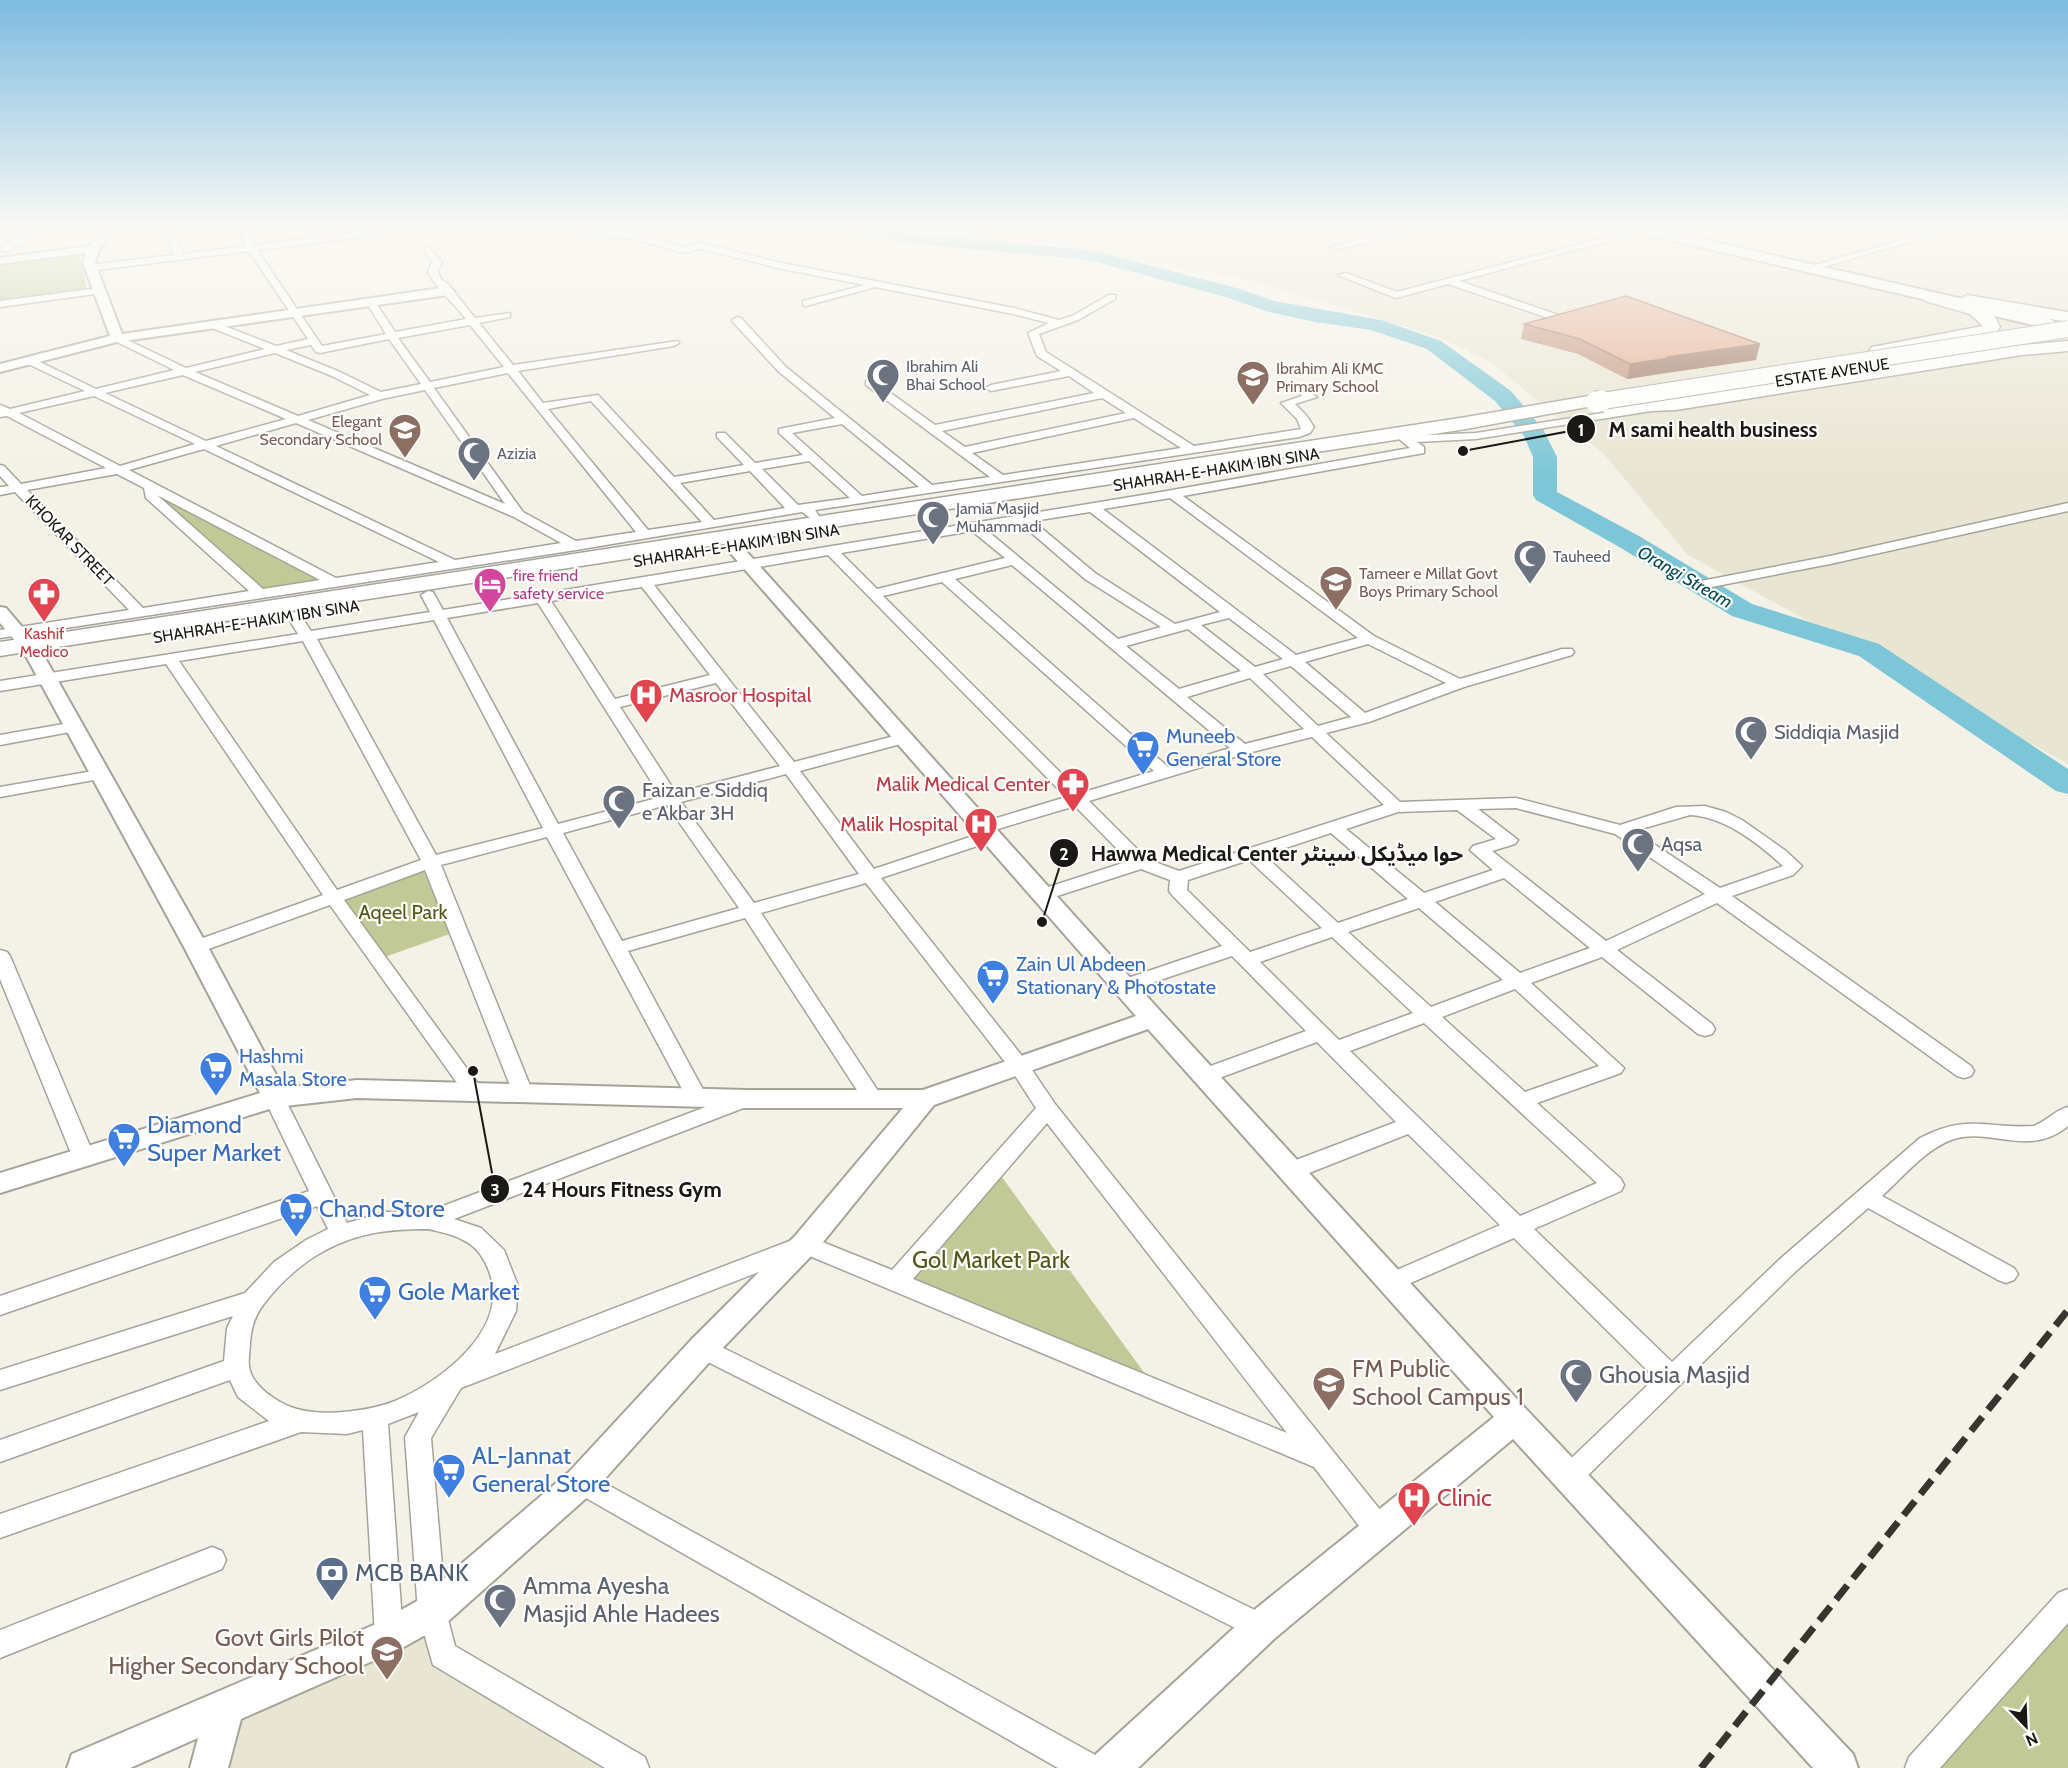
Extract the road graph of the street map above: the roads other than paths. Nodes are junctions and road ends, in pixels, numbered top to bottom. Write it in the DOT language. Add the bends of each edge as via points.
graph roads {
  1 [pos="106,311"];
  2 [pos="294,311"];
  3 [pos="313,311"];
  4 [pos="376,311"];
  5 [pos="462,311"];
  6 [pos="1011,311"];
  7 [pos="1088,311"];
  8 [pos="1536,311"];
  9 [pos="1975,311"];
  10 [pos="1992,311"];
  11 [pos="2008,311"];
  12 [pos="296,313"];
  13 [pos="507,315"];
  14 [pos="737,320"];
  15 [pos="471,322"];
  16 [pos="1569,322"];
  17 [pos="1059,323"];
  18 [pos="211,324"];
  19 [pos="2063,325"];
  20 [pos="392,336"];
  21 [pos="117,338"];
  22 [pos="674,343"];
  23 [pos="316,345"];
  24 [pos="1907,346"];
  25 [pos="2068,346"];
  26 [pos="2022,350"];
  27 [pos="273,351"];
  28 [pos="30,361"];
  29 [pos="0,368"];
  30 [pos="510,369"];
  31 [pos="186,372"];
  32 [pos="1070,373"];
  33 [pos="336,375"];
  34 [pos="870,383"];
  35 [pos="428,386"];
  36 [pos="991,388"];
  37 [pos="1303,391"];
  38 [pos="99,393"];
  39 [pos="1104,394"];
  40 [pos="380,396"];
  41 [pos="1671,401"];
  42 [pos="1601,405"];
  43 [pos="540,407"];
  44 [pos="2,412"];
  45 [pos="1136,414"];
  46 [pos="299,420"];
  47 [pos="845,420"];
  48 [pos="1469,426"];
  49 [pos="933,429"];
  50 [pos="721,435"];
  51 [pos="1405,439"];
  52 [pos="208,446"];
  53 [pos="963,451"];
  54 [pos="1194,452"];
  55 [pos="812,457"];
  56 [pos="753,467"];
  57 [pos="0,469"];
  58 [pos="117,470"];
  59 [pos="1001,479"];
  60 [pos="672,481"];
  61 [pos="150,486"];
  62 [pos="20,488"];
  63 [pos="930,490"];
  64 [pos="0,491"];
  65 [pos="1172,494"];
  66 [pos="860,500"];
  67 [pos="1092,507"];
  68 [pos="2068,507"];
  69 [pos="806,513"];
  70 [pos="518,514"];
  71 [pos="1023,519"];
  72 [pos="711,524"];
  73 [pos="975,527"];
  74 [pos="645,534"];
  75 [pos="831,551"];
  76 [pos="580,553"];
  77 [pos="740,555"];
  78 [pos="1015,560"];
  79 [pos="451,563"];
  80 [pos="945,577"];
  81 [pos="332,581"];
  82 [pos="645,582"];
  83 [pos="1701,585"];
  84 [pos="258,592"];
  85 [pos="874,594"];
  86 [pos="428,595"];
  87 [pos="542,598"];
  88 [pos="138,611"];
  89 [pos="0,612"];
  90 [pos="1231,613"];
  91 [pos="438,615"];
  92 [pos="294,616"];
  93 [pos="1190,624"];
  94 [pos="1174,629"];
  95 [pos="308,637"];
  96 [pos="1369,639"];
  97 [pos="20,641"];
  98 [pos="1116,644"];
  99 [pos="0,649"];
  100 [pos="1567,652"];
  101 [pos="171,660"];
  102 [pos="0,661"];
  103 [pos="1294,661"];
  104 [pos="1253,673"];
  105 [pos="48,678"];
  106 [pos="720,678"];
  107 [pos="1459,684"];
  108 [pos="0,686"];
  109 [pos="1176,695"];
  110 [pos="610,705"];
  111 [pos="1363,719"];
  112 [pos="75,728"];
  113 [pos="1317,731"];
  114 [pos="902,739"];
  115 [pos="0,740"];
  116 [pos="1242,750"];
  117 [pos="790,768"];
  118 [pos="1165,773"];
  119 [pos="99,775"];
  120 [pos="0,792"];
  121 [pos="1079,799"];
  122 [pos="671,800"];
  123 [pos="1461,805"];
  124 [pos="1396,807"];
  125 [pos="1334,827"];
  126 [pos="1621,830"];
  127 [pos="551,831"];
  128 [pos="986,832"];
  129 [pos="1252,854"];
  130 [pos="431,862"];
  131 [pos="1141,863"];
  132 [pos="1505,872"];
  133 [pos="870,876"];
  134 [pos="1179,877"];
  135 [pos="1042,895"];
  136 [pos="1718,895"];
  137 [pos="334,898"];
  138 [pos="1421,900"];
  139 [pos="750,911"];
  140 [pos="1335,930"];
  141 [pos="196,947"];
  142 [pos="618,948"];
  143 [pos="1604,949"];
  144 [pos="1241,954"];
  145 [pos="0,956"];
  146 [pos="1518,981"];
  147 [pos="1123,986"];
  148 [pos="1428,1015"];
  149 [pos="1153,1019"];
  150 [pos="1705,1029"];
  151 [pos="1320,1033"];
  152 [pos="1336,1049"];
  153 [pos="1019,1066"];
  154 [pos="1964,1071"];
  155 [pos="1204,1076"];
  156 [pos="474,1092"];
  157 [pos="523,1093"];
  158 [pos="696,1097"];
  159 [pos="275,1098"];
  160 [pos="747,1099"];
  161 [pos="873,1099"];
  162 [pos="924,1099"];
  163 [pos="1521,1101"];
  164 [pos="1047,1109"];
  165 [pos="2068,1114"];
  166 [pos="1411,1124"];
  167 [pos="84,1158"];
  168 [pos="1291,1171"];
  169 [pos="0,1183"];
  170 [pos="324,1195"];
  171 [pos="1866,1197"];
  172 [pos="429,1220"];
  173 [pos="1517,1227"];
  174 [pos="341,1233"];
  175 [pos="805,1244"];
  176 [pos="2006,1274"];
  177 [pos="897,1281"];
  178 [pos="1391,1282"];
  179 [pos="253,1300"];
  180 [pos="0,1306"];
  181 [pos="703,1348"];
  182 [pos="236,1367"];
  183 [pos="1671,1377"];
  184 [pos="0,1380"];
  185 [pos="453,1381"];
  186 [pos="375,1416"];
  187 [pos="1515,1419"];
  188 [pos="301,1421"];
  189 [pos="0,1451"];
  190 [pos="1325,1460"];
  191 [pos="1569,1477"];
  192 [pos="581,1482"];
  193 [pos="0,1526"];
  194 [pos="1379,1530"];
  195 [pos="212,1560"];
  196 [pos="2068,1602"];
  197 [pos="432,1612"];
  198 [pos="1261,1626"];
  199 [pos="389,1635"];
  200 [pos="0,1644"];
  201 [pos="225,1708"];
  202 [pos="86,1768"];
  203 [pos="209,1768"];
  204 [pos="634,1768"];
  205 [pos="1088,1768"];
  206 [pos="1110,1768"];
  207 [pos="1839,1768"];
  208 [pos="1920,1768"];
  1 -- 21 [label="street"];
  2 -- 12 [label="street"];
  3 -- 12 [label="street"];
  4 -- 20 [label="street"];
  5 -- 15 [label="street"];
  6 -- 17 [label="street"];
  7 -- 17 [label="street"];
  8 -- 16 [label="street"];
  9 -- 24 [label="highway" via="1989,319 1989,330"];
  10 -- 19 [label="main road"];
  11 -- 19 [label="highway"];
  12 -- 18 [label="street"];
  12 -- 23 [label="street"];
  13 -- 15 [label="street"];
  14 -- 47 [label="street" via="782,369"];
  15 -- 20 [label="street"];
  15 -- 30 [label="street"];
  17 -- 32 [label="street" via="1033,333 1035,343 1041,354"];
  18 -- 21 [label="street"];
  18 -- 27 [label="street"];
  19 -- 41 [label="highway, ESTATE AVENUE"];
  19 -- 42 [label="highway, bridge"];
  20 -- 23 [label="street"];
  20 -- 35 [label="street"];
  21 -- 28 [label="street"];
  21 -- 31 [label="street"];
  22 -- 30 [label="street"];
  23 -- 27 [label="street"];
  23 -- 33 [label="street"];
  24 -- 26 [label="highway" via="2004,335 2032,345"];
  24 -- 42 [label="highway" via="1657,387"];
  25 -- 26 [label="highway"];
  26 -- 41 [label="highway"];
  27 -- 31 [label="street"];
  27 -- 33 [label="street"];
  28 -- 29 [label="street"];
  28 -- 38 [label="street"];
  30 -- 35 [label="street"];
  30 -- 43 [label="street"];
  31 -- 38 [label="street"];
  31 -- 46 [label="street"];
  32 -- 36 [label="street"];
  32 -- 39 [label="street"];
  33 -- 40 [label="street"];
  34 -- 49 [label="street"];
  35 -- 40 [label="street"];
  35 -- 70 [label="street"];
  37 -- 54 [label="street" via="1311,397 1287,404 1302,417 1308,427 1306,432"];
  38 -- 44 [label="street"];
  38 -- 52 [label="street"];
  39 -- 45 [label="street"];
  39 -- 49 [label="street"];
  40 -- 46 [label="street"];
  41 -- 42 [label="highway"];
  41 -- 51 [label="street" via="1476,436"];
  42 -- 48 [label="highway"];
  43 -- 60 [label="street" via="594,397"];
  43 -- 74 [label="street"];
  44 -- 58 [label="street"];
  45 -- 53 [label="street"];
  45 -- 54 [label="street"];
  46 -- 52 [label="street"];
  46 -- 70 [label="street"];
  47 -- 55 [label="street" via="783,431"];
  47 -- 63 [label="street"];
  48 -- 51 [label="highway, SHAHRAH-E-HAKIM IBN SINA"];
  48 -- 69 [label="highway, SHAHRAH-E-HAKIM IBN SINA"];
  49 -- 53 [label="street"];
  50 -- 56 [label="street"];
  51 -- 65 [label="street" via="1420,450"];
  51 -- 77 [label="highway, SHAHRAH-E-HAKIM IBN SINA"];
  52 -- 58 [label="street"];
  52 -- 79 [label="street"];
  53 -- 59 [label="street"];
  54 -- 59 [label="street"];
  55 -- 56 [label="street"];
  55 -- 66 [label="street"];
  56 -- 60 [label="street"];
  56 -- 69 [label="street"];
  57 -- 62 [label="street, KHOKAR STREET"];
  58 -- 61 [label="street"];
  58 -- 62 [label="street"];
  59 -- 63 [label="street"];
  60 -- 72 [label="street"];
  61 -- 81 [label="street"];
  61 -- 84 [label="street" via="150,495"];
  62 -- 64 [label="street"];
  62 -- 88 [label="street, KHOKAR STREET"];
  63 -- 66 [label="street"];
  65 -- 67 [label="street"];
  65 -- 96 [label="street"];
  66 -- 69 [label="street"];
  67 -- 71 [label="street"];
  67 -- 90 [label="street"];
  68 -- 83 [label="street"];
  69 -- 72 [label="street"];
  69 -- 76 [label="highway, SHAHRAH-E-HAKIM IBN SINA"];
  70 -- 76 [label="street"];
  71 -- 73 [label="street"];
  71 -- 94 [label="street" via="1090,576"];
  72 -- 74 [label="street"];
  73 -- 75 [label="street"];
  73 -- 78 [label="street"];
  74 -- 76 [label="street"];
  75 -- 77 [label="street"];
  75 -- 85 [label="street"];
  76 -- 79 [label="street"];
  76 -- 97 [label="highway, SHAHRAH-E-HAKIM IBN SINA"];
  77 -- 82 [label="street"];
  77 -- 86 [label="highway, SHAHRAH-E-HAKIM IBN SINA"];
  77 -- 114 [label="street"];
  78 -- 80 [label="street"];
  78 -- 98 [label="street"];
  79 -- 81 [label="street"];
  80 -- 85 [label="street"];
  80 -- 118 [label="street"];
  81 -- 84 [label="street"];
  82 -- 87 [label="street"];
  82 -- 106 [label="street"];
  84 -- 88 [label="street"];
  85 -- 121 [label="street"];
  86 -- 91 [label="street"];
  86 -- 92 [label="highway, SHAHRAH-E-HAKIM IBN SINA"];
  87 -- 91 [label="street"];
  87 -- 110 [label="street"];
  88 -- 97 [label="street"];
  89 -- 97 [label="street"];
  90 -- 93 [label="street"];
  90 -- 103 [label="street"];
  91 -- 95 [label="street"];
  91 -- 127 [label="street"];
  92 -- 95 [label="street"];
  92 -- 97 [label="highway, SHAHRAH-E-HAKIM IBN SINA"];
  93 -- 94 [label="street"];
  93 -- 104 [label="street"];
  94 -- 98 [label="street"];
  95 -- 101 [label="street"];
  95 -- 130 [label="street"];
  96 -- 103 [label="street"];
  96 -- 107 [label="street"];
  97 -- 99 [label="highway, SHAHRAH-E-HAKIM IBN SINA"];
  97 -- 102 [label="highway, SHAHRAH-E-HAKIM IBN SINA"];
  97 -- 105 [label="street"];
  98 -- 109 [label="street"];
  100 -- 107 [label="street"];
  101 -- 105 [label="street"];
  101 -- 137 [label="street"];
  103 -- 104 [label="street"];
  103 -- 111 [label="street"];
  104 -- 109 [label="street"];
  104 -- 113 [label="street"];
  105 -- 108 [label="street"];
  105 -- 112 [label="street"];
  106 -- 110 [label="street"];
  106 -- 117 [label="street"];
  107 -- 111 [label="street"];
  109 -- 116 [label="street"];
  110 -- 122 [label="street"];
  111 -- 113 [label="street"];
  112 -- 115 [label="street"];
  112 -- 119 [label="street"];
  113 -- 116 [label="street"];
  113 -- 124 [label="street"];
  114 -- 117 [label="street"];
  114 -- 128 [label="street"];
  116 -- 118 [label="street"];
  117 -- 122 [label="street"];
  117 -- 133 [label="street"];
  118 -- 121 [label="street"];
  119 -- 120 [label="street"];
  119 -- 141 [label="street"];
  121 -- 128 [label="street"];
  121 -- 131 [label="street"];
  122 -- 127 [label="street"];
  122 -- 139 [label="street"];
  123 -- 124 [label="street"];
  123 -- 126 [label="street" via="1516,802"];
  123 -- 132 [label="street" via="1509,840 1479,850"];
  124 -- 125 [label="street"];
  125 -- 129 [label="street"];
  125 -- 138 [label="street"];
  126 -- 136 [label="street"];
  126 -- 136 [label="street" via="1686,810 1705,810 1737,823 1793,866"];
  127 -- 130 [label="street"];
  127 -- 142 [label="street"];
  128 -- 133 [label="street"];
  128 -- 135 [label="street"];
  129 -- 134 [label="street"];
  129 -- 140 [label="street"];
  130 -- 137 [label="street"];
  130 -- 157 [label="street"];
  131 -- 134 [label="street"];
  131 -- 135 [label="street"];
  132 -- 138 [label="street"];
  132 -- 143 [label="street"];
  133 -- 139 [label="street"];
  133 -- 153 [label="street"];
  134 -- 144 [label="street" via="1178,891"];
  135 -- 147 [label="street"];
  136 -- 143 [label="street"];
  136 -- 154 [label="street"];
  137 -- 141 [label="street"];
  137 -- 156 [label="street"];
  138 -- 140 [label="street"];
  138 -- 146 [label="street"];
  139 -- 142 [label="street"];
  139 -- 161 [label="street"];
  140 -- 144 [label="street"];
  140 -- 148 [label="street"];
  141 -- 159 [label="street"];
  142 -- 158 [label="street"];
  143 -- 146 [label="street"];
  143 -- 150 [label="street"];
  144 -- 147 [label="street"];
  144 -- 151 [label="street"];
  145 -- 167 [label="street"];
  146 -- 148 [label="street"];
  146 -- 163 [label="street" via="1614,1068"];
  147 -- 149 [label="street"];
  148 -- 152 [label="street"];
  148 -- 163 [label="street"];
  149 -- 153 [label="street"];
  149 -- 155 [label="street"];
  151 -- 152 [label="street"];
  151 -- 155 [label="street"];
  152 -- 166 [label="street"];
  153 -- 162 [label="street"];
  153 -- 164 [label="street"];
  155 -- 168 [label="street"];
  156 -- 157 [label="street"];
  156 -- 159 [label="street" via="357,1089"];
  157 -- 158 [label="street"];
  158 -- 160 [label="street"];
  159 -- 167 [label="street"];
  159 -- 170 [label="street"];
  160 -- 161 [label="street"];
  160 -- 172 [label="street"];
  161 -- 162 [label="street"];
  162 -- 175 [label="street"];
  163 -- 173 [label="street" via="1613,1185"];
  164 -- 177 [label="street"];
  164 -- 190 [label="street"];
  165 -- 171 [label="street" via="2043,1133 1958,1129 1940,1133"];
  166 -- 168 [label="street"];
  166 -- 173 [label="street"];
  167 -- 169 [label="street"];
  168 -- 178 [label="street"];
  170 -- 174 [label="street"];
  170 -- 180 [label="street"];
  171 -- 176 [label="street"];
  171 -- 183 [label="street"];
  172 -- 174 [label="street" via="386,1221"];
  172 -- 185 [label="street" via="473,1234 496,1257 506,1286 504,1311 487,1346"];
  173 -- 178 [label="street"];
  173 -- 183 [label="street"];
  174 -- 179 [label="street" via="282,1268"];
  175 -- 177 [label="street"];
  175 -- 181 [label="street"];
  175 -- 185 [label="street"];
  177 -- 190 [label="street"];
  178 -- 187 [label="street"];
  179 -- 182 [label="street" via="239,1328"];
  179 -- 184 [label="street"];
  181 -- 192 [label="street"];
  181 -- 198 [label="street"];
  182 -- 188 [label="street" via="247,1390 276,1413"];
  182 -- 189 [label="street"];
  183 -- 191 [label="street"];
  185 -- 186 [label="street" via="401,1410"];
  185 -- 197 [label="street" via="418,1437"];
  186 -- 188 [label="street" via="347,1423"];
  186 -- 199 [label="street"];
  187 -- 191 [label="street"];
  187 -- 194 [label="street"];
  188 -- 193 [label="street"];
  190 -- 194 [label="street"];
  191 -- 207 [label="street"];
  192 -- 197 [label="street"];
  192 -- 205 [label="street"];
  194 -- 198 [label="street"];
  195 -- 200 [label="street"];
  196 -- 208 [label="street"];
  197 -- 199 [label="street"];
  197 -- 204 [label="street" via="443,1655"];
  198 -- 206 [label="street"];
  199 -- 201 [label="street"];
  201 -- 202 [label="street"];
  201 -- 203 [label="street"];
}
